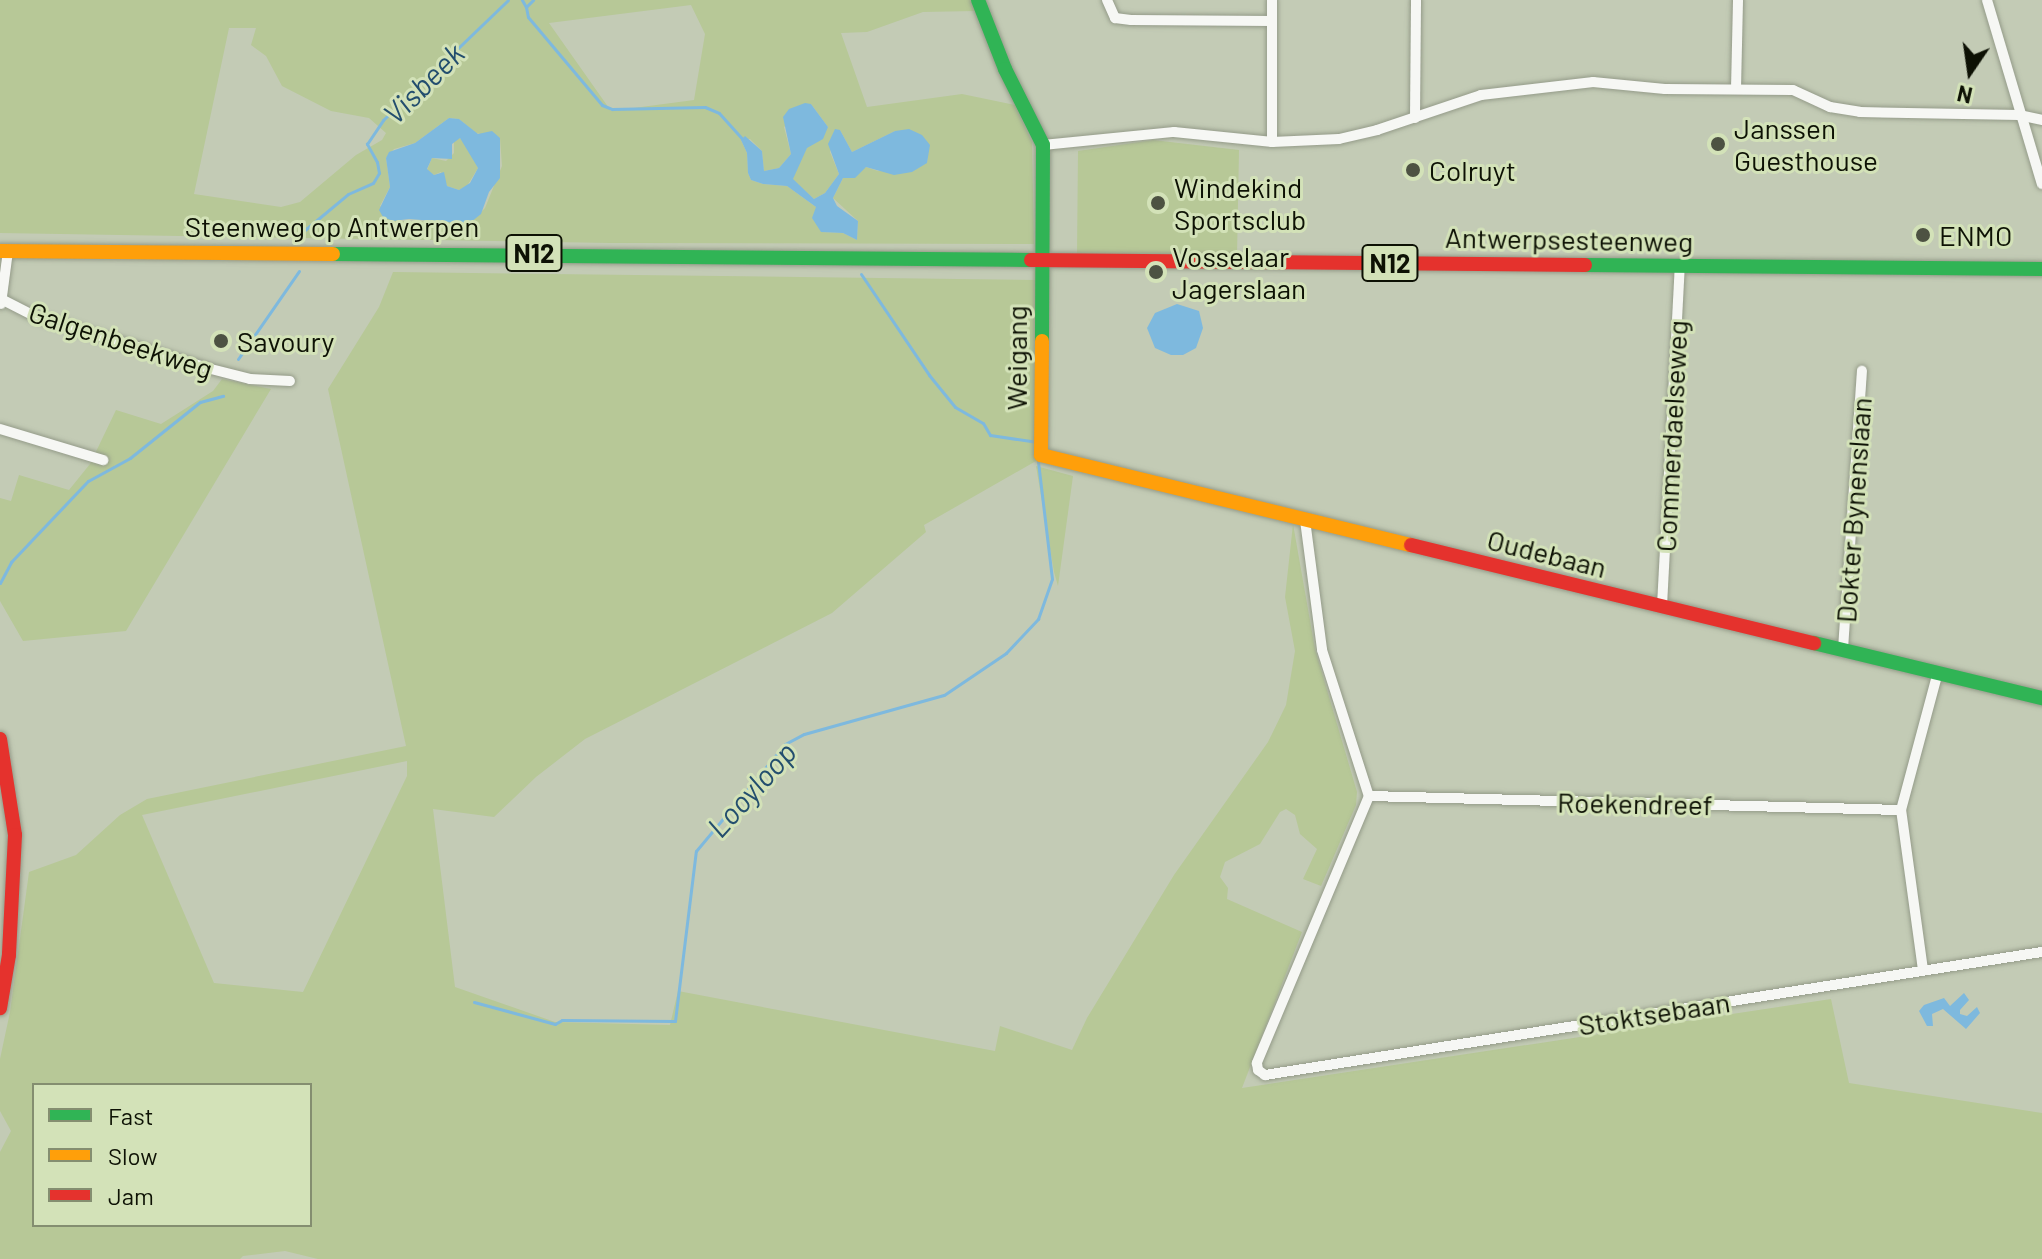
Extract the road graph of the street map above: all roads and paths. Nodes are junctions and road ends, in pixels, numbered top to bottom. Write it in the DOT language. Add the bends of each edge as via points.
graph roads {
  1 [pos="978,0"];
  2 [pos="1107,0"];
  3 [pos="1272,0"];
  4 [pos="1416,0"];
  5 [pos="1738,0"];
  6 [pos="1987,0"];
  7 [pos="1272,21"];
  8 [pos="1736,89"];
  9 [pos="2019,115"];
  10 [pos="1415,118"];
  11 [pos="2042,120"];
  12 [pos="1272,142"];
  13 [pos="1043,145"];
  14 [pos="2042,184"];
  15 [pos="4,251"];
  16 [pos="856,258"];
  17 [pos="1042,261"];
  18 [pos="1680,266"];
  19 [pos="2042,269"];
  20 [pos="2,303"];
  21 [pos="1862,371"];
  22 [pos="290,381"];
  23 [pos="0,429"];
  24 [pos="1041,455"];
  25 [pos="103,460"];
  26 [pos="1305,520"];
  27 [pos="1662,606"];
  28 [pos="1843,649"];
  29 [pos="1938,672"];
  30 [pos="2042,698"];
  31 [pos="0,739"];
  32 [pos="1369,796"];
  33 [pos="1901,810"];
  34 [pos="10,924"];
  35 [pos="2042,952"];
  36 [pos="0,961"];
  37 [pos="1923,970"];
  38 [pos="0,1008"];
  1 -- 13 [label="main road"];
  2 -- 7 [label="street" via="1115,18"];
  3 -- 7 [label="street"];
  4 -- 10 [label="street"];
  5 -- 8 [label="street"];
  6 -- 9 [label="street"];
  7 -- 12 [label="street"];
  8 -- 9 [label="street" via="1793,90 1830,107 1860,112"];
  8 -- 10 [label="street" via="1593,82 1481,95"];
  9 -- 11 [label="street"];
  9 -- 14 [label="street"];
  10 -- 12 [label="street" via="1339,139"];
  12 -- 13 [label="street" via="1174,132"];
  13 -- 17 [label="main road, Weigang"];
  15 -- 16 [label="main road, Steenweg op Antwerpen / N12"];
  15 -- 20 [label="street, Galgenbeekweg"];
  16 -- 17 [label="main road, Antwerpsesteenweg / N12"];
  17 -- 18 [label="main road, Antwerpsesteenweg / N12"];
  17 -- 24 [label="main road, Weigang"];
  18 -- 19 [label="main road, Antwerpsesteenweg / N12"];
  18 -- 27 [label="street, Commerdaelseweg"];
  20 -- 22 [label="street, Galgenbeekweg" via="197,365 250,379"];
  21 -- 28 [label="street, Dokter Bynenslaan"];
  23 -- 25 [label="street"];
  24 -- 26 [label="main road, Oudebaan"];
  26 -- 27 [label="main road, Oudebaan"];
  26 -- 32 [label="street" via="1322,650"];
  27 -- 28 [label="main road, Oudebaan"];
  28 -- 29 [label="main road, Oudebaan"];
  29 -- 30 [label="main road, Oudebaan"];
  29 -- 33 [label="street"];
  31 -- 34 [label="main road" via="15,835"];
  32 -- 33 [label="street, Roekendreef"];
  32 -- 37 [label="street, Stoktsebaan" via="1257,1063 1265,1075"];
  33 -- 37 [label="street"];
  34 -- 36 [label="main road"];
  34 -- 38 [label="main road"];
  35 -- 37 [label="street, Stoktsebaan"];
}
